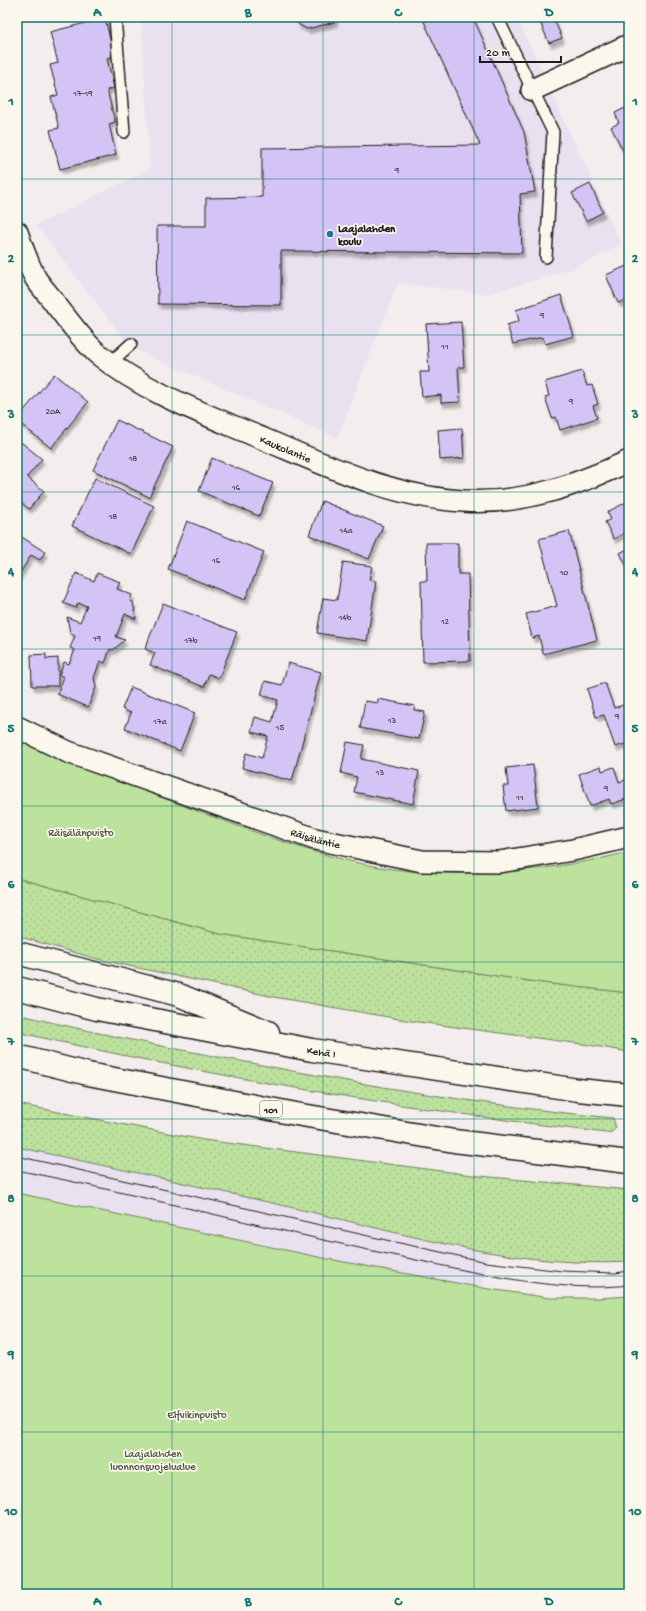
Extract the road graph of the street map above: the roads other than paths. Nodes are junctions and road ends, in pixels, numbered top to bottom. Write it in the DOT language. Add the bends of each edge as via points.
graph roads {
  1 [pos="115,17"];
  2 [pos="497,17"];
  3 [pos="629,45"];
  4 [pos="532,90"];
  5 [pos="124,132"];
  6 [pos="17,232"];
  7 [pos="546,258"];
  8 [pos="131,344"];
  9 [pos="110,363"];
  10 [pos="629,461"];
  11 [pos="17,727"];
  12 [pos="629,837"];
  13 [pos="17,953"];
  14 [pos="17,988"];
  15 [pos="312,1050"];
  16 [pos="17,1056"];
  17 [pos="17,1066"];
  18 [pos="88,1074"];
  19 [pos="629,1095"];
  20 [pos="629,1162"];
  1 -- 5 [label="lane"];
  2 -- 4 [label="lane"];
  3 -- 4 [label="street"];
  4 -- 7 [label="lane" via="552,132"];
  6 -- 9 [label="street, Kaukolantie" via="36,278 73,327 96,353"];
  8 -- 9 [label="lane"];
  9 -- 10 [label="street, Kaukolantie" via="123,373 179,403 354,477 417,495 463,501 510,499 556,490"];
  11 -- 12 [label="street, Räisäläntie" via="68,752 315,839 422,861 499,862 573,850"];
  13 -- 15 [label="highway" via="180,995"];
  14 -- 15 [label="highway, Kehä I" via="97,1009"];
  15 -- 19 [label="highway, Kehä I" via="578,1090"];
  16 -- 18 [label="highway, 101"];
  17 -- 18 [label="highway"];
  18 -- 20 [label="highway, 101" via="296,1114 447,1139"];
}
